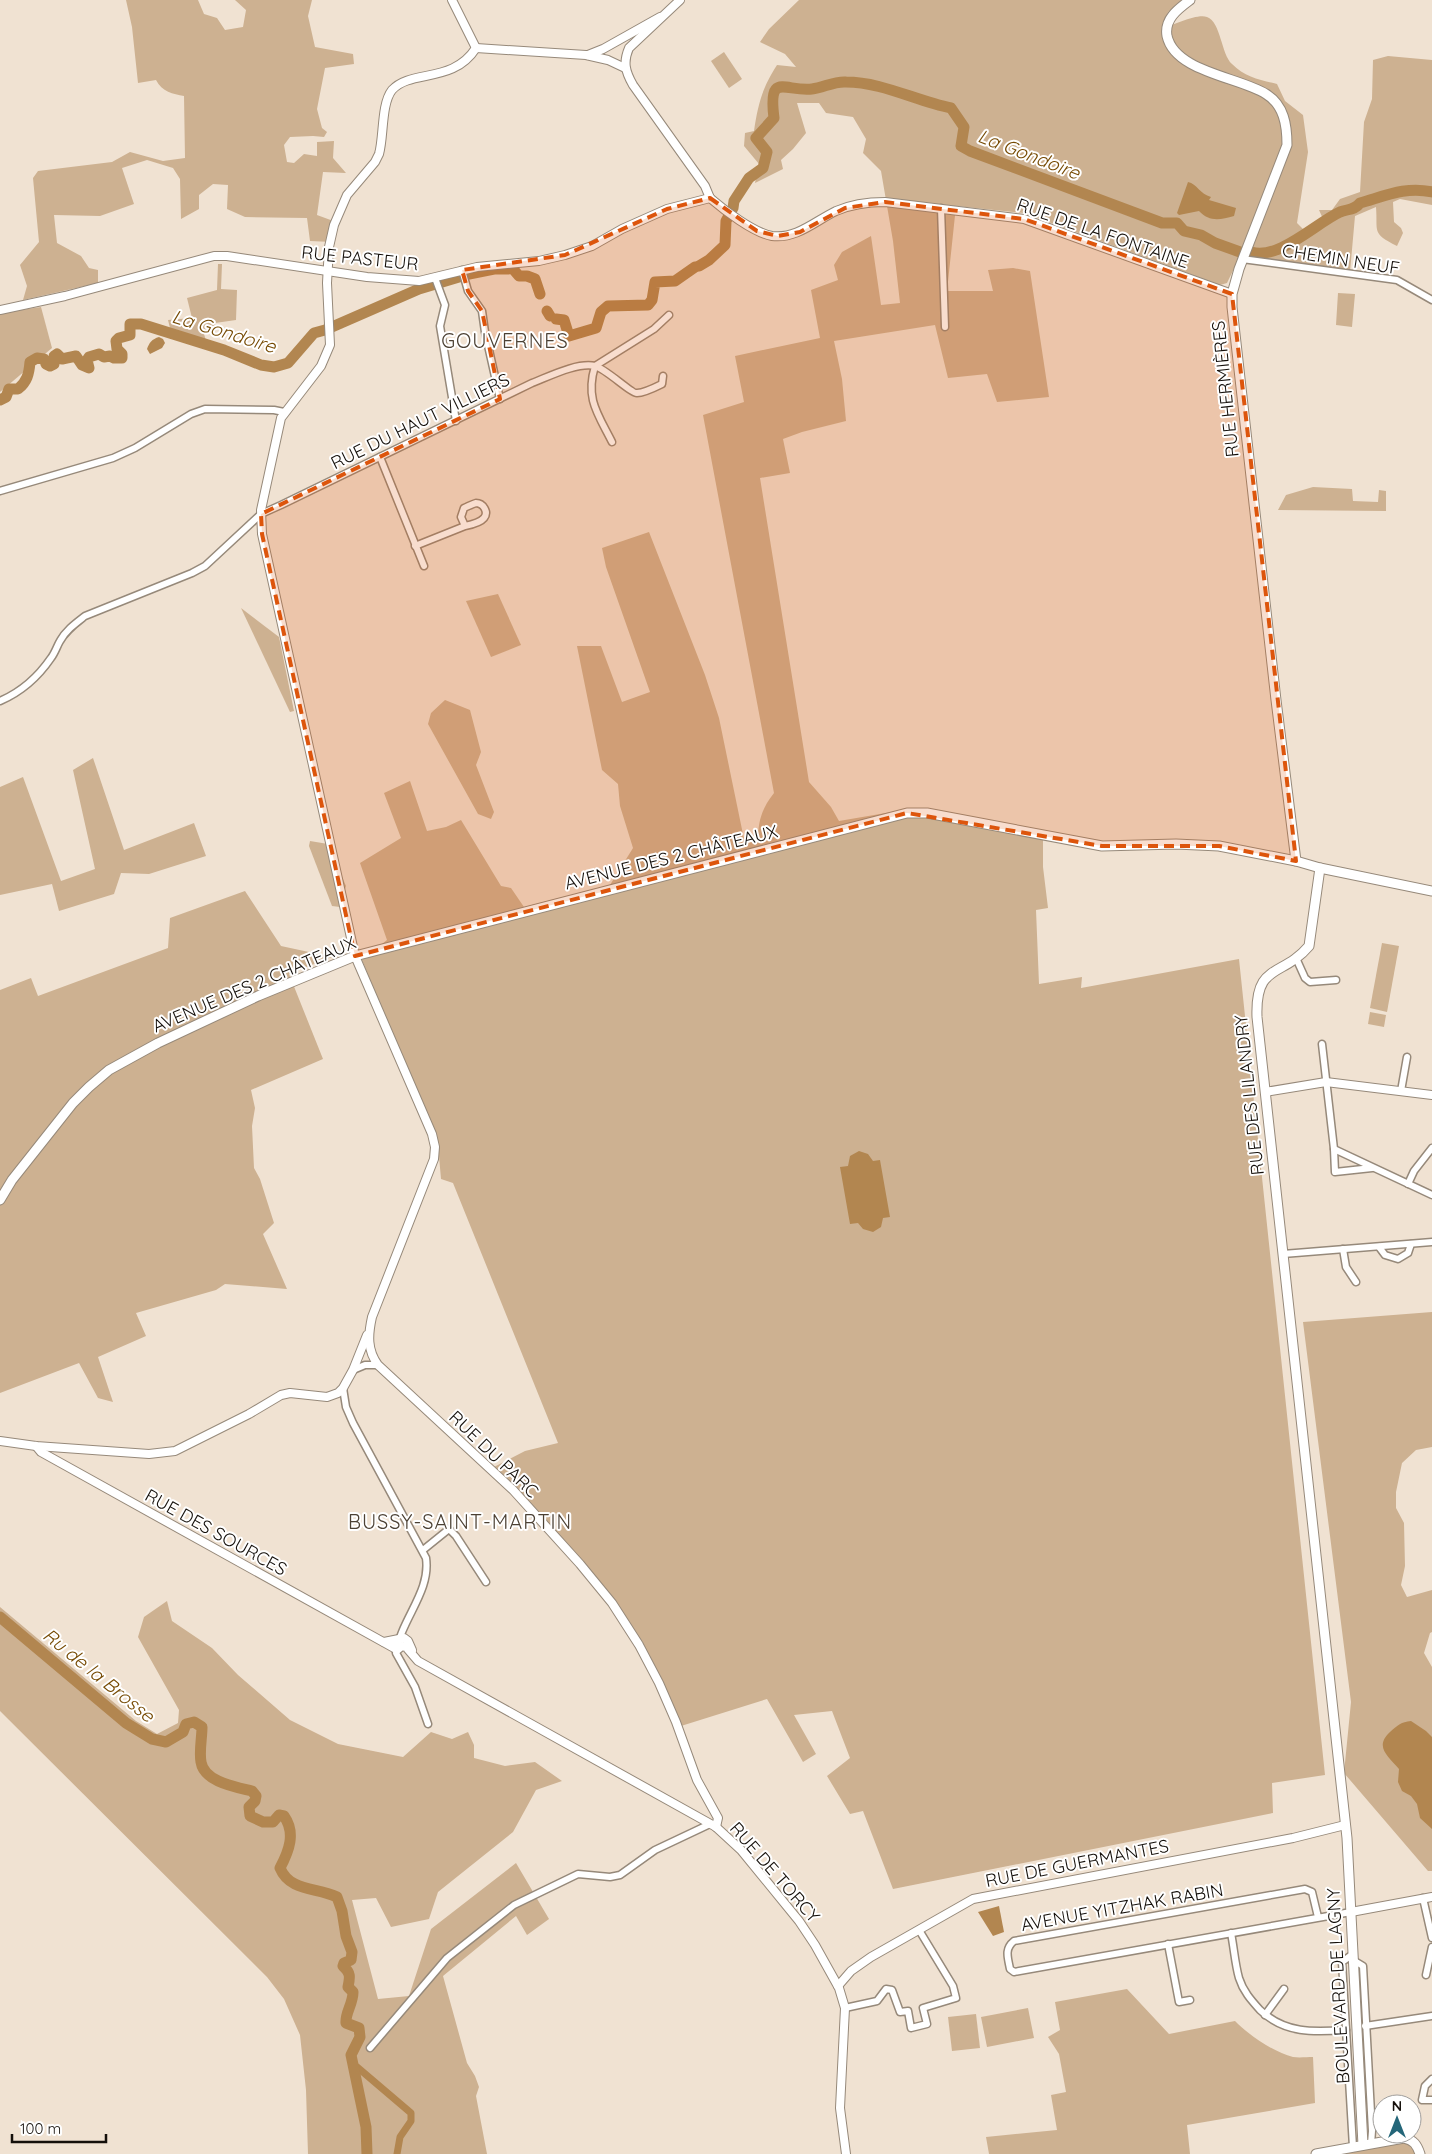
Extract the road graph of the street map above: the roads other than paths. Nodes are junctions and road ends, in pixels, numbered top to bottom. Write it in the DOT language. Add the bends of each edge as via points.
graph roads {
  1 [pos="452,0"];
  2 [pos="680,0"];
  3 [pos="1190,0"];
  4 [pos="664,15"];
  5 [pos="476,48"];
  6 [pos="586,55"];
  7 [pos="625,68"];
  8 [pos="710,198"];
  9 [pos="941,208"];
  10 [pos="1242,259"];
  11 [pos="327,272"];
  12 [pos="463,274"];
  13 [pos="437,282"];
  14 [pos="1232,294"];
  15 [pos="1432,300"];
  16 [pos="0,310"];
  17 [pos="669,315"];
  18 [pos="945,327"];
  19 [pos="595,366"];
  20 [pos="663,376"];
  21 [pos="500,399"];
  22 [pos="284,412"];
  23 [pos="456,420"];
  24 [pos="612,442"];
  25 [pos="380,457"];
  26 [pos="0,491"];
  27 [pos="261,514"];
  28 [pos="465,526"];
  29 [pos="416,546"];
  30 [pos="424,566"];
  31 [pos="0,701"];
  32 [pos="1296,861"];
  33 [pos="1320,868"];
  34 [pos="1432,891"];
  35 [pos="355,956"];
  36 [pos="1296,958"];
  37 [pos="1336,980"];
  38 [pos="1322,1044"];
  39 [pos="1407,1057"];
  40 [pos="1326,1082"];
  41 [pos="1401,1091"];
  42 [pos="1265,1092"];
  43 [pos="1432,1095"];
  44 [pos="1432,1148"];
  45 [pos="1334,1149"];
  46 [pos="1372,1168"];
  47 [pos="1408,1184"];
  48 [pos="1432,1194"];
  49 [pos="0,1200"];
  50 [pos="1432,1242"];
  51 [pos="1410,1244"];
  52 [pos="1379,1247"];
  53 [pos="1343,1249"];
  54 [pos="1283,1254"];
  55 [pos="1356,1282"];
  56 [pos="370,1328"];
  57 [pos="378,1365"];
  58 [pos="353,1370"];
  59 [pos="343,1388"];
  60 [pos="332,1396"];
  61 [pos="346,1407"];
  62 [pos="0,1441"];
  63 [pos="36,1446"];
  64 [pos="423,1550"];
  65 [pos="486,1582"];
  66 [pos="401,1638"];
  67 [pos="384,1642"];
  68 [pos="397,1650"];
  69 [pos="415,1656"];
  70 [pos="428,1724"];
  71 [pos="615,1771"];
  72 [pos="713,1825"];
  73 [pos="1345,1825"];
  74 [pos="1432,1897"];
  75 [pos="1424,1898"];
  76 [pos="1350,1912"];
  77 [pos="1318,1917"];
  78 [pos="919,1930"];
  79 [pos="1231,1933"];
  80 [pos="1432,1938"];
  81 [pos="1168,1944"];
  82 [pos="1432,1947"];
  83 [pos="1353,1957"];
  84 [pos="1426,1975"];
  85 [pos="838,1986"];
  86 [pos="1284,1990"];
  87 [pos="1190,2000"];
  88 [pos="845,2008"];
  89 [pos="1265,2015"];
  90 [pos="1432,2016"];
  91 [pos="1365,2026"];
  92 [pos="1346,2030"];
  93 [pos="370,2048"];
  94 [pos="1432,2080"];
  95 [pos="1432,2100"];
  96 [pos="1367,2145"];
  97 [pos="1353,2147"];
  98 [pos="846,2154"];
  99 [pos="1316,2154"];
  100 [pos="1420,2154"];
  1 -- 5 [label="street"];
  2 -- 4 [label="street"];
  3 -- 10 [label="main road, RUE HERMIÈRES" via="1171,15 1166,29 1169,45 1188,62 1267,95 1281,109 1287,126 1287,145"];
  4 -- 6 [label="street" via="603,50"];
  4 -- 7 [label="street" via="629,48"];
  5 -- 6 [label="street"];
  5 -- 11 [label="street" via="464,62 452,69 414,79 392,90 386,102 379,154 340,207"];
  6 -- 7 [label="street"];
  7 -- 8 [label="street" via="706,186"];
  8 -- 9 [label="street, RUE DE LA FONTAINE" via="757,231 778,236 800,232 834,212 857,204 885,202"];
  8 -- 12 [label="street, RUE PASTEUR" via="667,209 592,246 566,255 539,261 488,265"];
  9 -- 14 [label="street, RUE DE LA FONTAINE" via="1024,218"];
  9 -- 18 [label="street"];
  10 -- 14 [label="main road, RUE HERMIÈRES"];
  10 -- 15 [label="street, CHEMIN NEUF" via="1397,280"];
  11 -- 13 [label="street, RUE PASTEUR"];
  11 -- 16 [label="street, RUE PASTEUR" via="214,256"];
  11 -- 22 [label="street" via="330,345 325,360"];
  12 -- 13 [label="street, RUE PASTEUR"];
  12 -- 21 [label="street" via="468,291 482,311"];
  13 -- 23 [label="street" via="445,305 440,326"];
  14 -- 32 [label="main road, RUE HERMIÈRES"];
  17 -- 19 [label="street" via="654,329"];
  19 -- 20 [label="street" via="637,393 662,384"];
  19 -- 21 [label="street, RUE DU HAUT VILLIERS" via="564,370"];
  19 -- 24 [label="street" via="590,382 591,397"];
  21 -- 23 [label="street, RUE DU HAUT VILLIERS"];
  22 -- 26 [label="street" via="205,409 112,458"];
  22 -- 27 [label="street"];
  23 -- 25 [label="street, RUE DU HAUT VILLIERS"];
  25 -- 27 [label="street, RUE DU HAUT VILLIERS"];
  25 -- 29 [label="street"];
  27 -- 31 [label="street, RUE DU HAUT VILLIERS" via="205,566 85,616 61,638 52,657 26,686"];
  27 -- 35 [label="street" via="262,534"];
  28 -- 29 [label="street"];
  29 -- 30 [label="street"];
  32 -- 33 [label="main road, AVENUE DES 2 CHÂTEAUX"];
  32 -- 35 [label="main road, AVENUE DES 2 CHÂTEAUX" via="1219,846 1102,846 907,813"];
  33 -- 34 [label="main road, AVENUE DES 2 CHÂTEAUX"];
  33 -- 36 [label="main road, RUE DES LILANDRY" via="1309,946"];
  35 -- 49 [label="main road, AVENUE DES 2 CHÂTEAUX" via="158,1042 109,1070 73,1103"];
  35 -- 56 [label="street" via="435,1147 434,1159"];
  36 -- 37 [label="street" via="1310,982"];
  36 -- 42 [label="main road, RUE DES LILANDRY" via="1271,972 1257,993 1256,1017"];
  38 -- 40 [label="street"];
  39 -- 41 [label="street"];
  40 -- 41 [label="street"];
  40 -- 42 [label="street"];
  40 -- 45 [label="street"];
  41 -- 43 [label="street"];
  42 -- 54 [label="main road, RUE DES LILANDRY"];
  44 -- 47 [label="street"];
  45 -- 46 [label="street"];
  45 -- 46 [label="street" via="1335,1172"];
  46 -- 47 [label="street"];
  47 -- 48 [label="street"];
  50 -- 51 [label="street"];
  51 -- 52 [label="street"];
  51 -- 52 [label="street" via="1408,1253 1398,1259 1385,1256"];
  52 -- 53 [label="street"];
  53 -- 54 [label="street"];
  53 -- 55 [label="street" via="1346,1267"];
  54 -- 73 [label="main road, RUE DES LILANDRY"];
  56 -- 57 [label="street" via="370,1350"];
  56 -- 58 [label="street"];
  57 -- 58 [label="street" via="365,1365"];
  57 -- 72 [label="street, RUE DU PARC" via="513,1490 599,1586 639,1645 676,1722 697,1780 718,1818"];
  58 -- 59 [label="street"];
  59 -- 60 [label="street"];
  59 -- 61 [label="street"];
  60 -- 61 [label="street"];
  60 -- 63 [label="street" via="281,1395 168,1453"];
  61 -- 64 [label="street"];
  62 -- 63 [label="street"];
  63 -- 67 [label="street, RUE DES SOURCES" via="41,1452"];
  64 -- 65 [label="street" via="450,1529"];
  64 -- 66 [label="street" via="426,1576"];
  66 -- 67 [label="street"];
  66 -- 68 [label="street"];
  66 -- 69 [label="street, RUE DES SOURCES" via="408,1642"];
  67 -- 68 [label="street, RUE DES SOURCES"];
  68 -- 69 [label="street, RUE DES SOURCES" via="406,1647"];
  68 -- 70 [label="street"];
  69 -- 71 [label="street, RUE DES SOURCES" via="418,1661"];
  71 -- 72 [label="street, RUE DE TORCY"];
  72 -- 85 [label="street, RUE DE TORCY" via="741,1850 800,1921"];
  72 -- 93 [label="street" via="655,1850 620,1875 578,1874 514,1905 447,1958"];
  73 -- 76 [label="main road, BOULEVARD DE LAGNY"];
  73 -- 78 [label="street, RUE DE GUERMANTES" via="1293,1838 984,1896 964,1903"];
  74 -- 75 [label="street"];
  75 -- 76 [label="street"];
  75 -- 80 [label="street"];
  76 -- 77 [label="street, AVENUE YITZHAK RABIN"];
  76 -- 83 [label="main road, BOULEVARD DE LAGNY"];
  77 -- 79 [label="street, AVENUE YITZHAK RABIN"];
  77 -- 81 [label="street, AVENUE YITZHAK RABIN" via="1312,1892 1305,1889 1014,1941 1007,1951 1010,1969 1014,1972"];
  78 -- 85 [label="street, RUE DE GUERMANTES" via="871,1957 851,1971"];
  78 -- 88 [label="street" via="953,1986 956,1998 923,2008 927,2024 912,2028 908,2011 900,2012 892,1990 886,1989 876,2001"];
  79 -- 81 [label="street, AVENUE YITZHAK RABIN"];
  79 -- 89 [label="street" via="1243,1988"];
  81 -- 87 [label="street" via="1179,2002"];
  82 -- 84 [label="street"];
  83 -- 91 [label="street" via="1363,1966"];
  83 -- 92 [label="street" via="1342,1962"];
  83 -- 96 [label="main road, BOULEVARD DE LAGNY"];
  85 -- 88 [label="street, RUE DE TORCY"];
  86 -- 89 [label="street"];
  88 -- 98 [label="street" via="840,2108"];
  89 -- 92 [label="street" via="1293,2030"];
  90 -- 91 [label="street"];
  91 -- 96 [label="street" via="1372,2131"];
  92 -- 97 [label="street"];
  94 -- 95 [label="street" via="1425,2086 1422,2100"];
  96 -- 97 [label="main road"];
  96 -- 100 [label="main road" via="1404,2138 1417,2145"];
  97 -- 99 [label="main road"];
}
